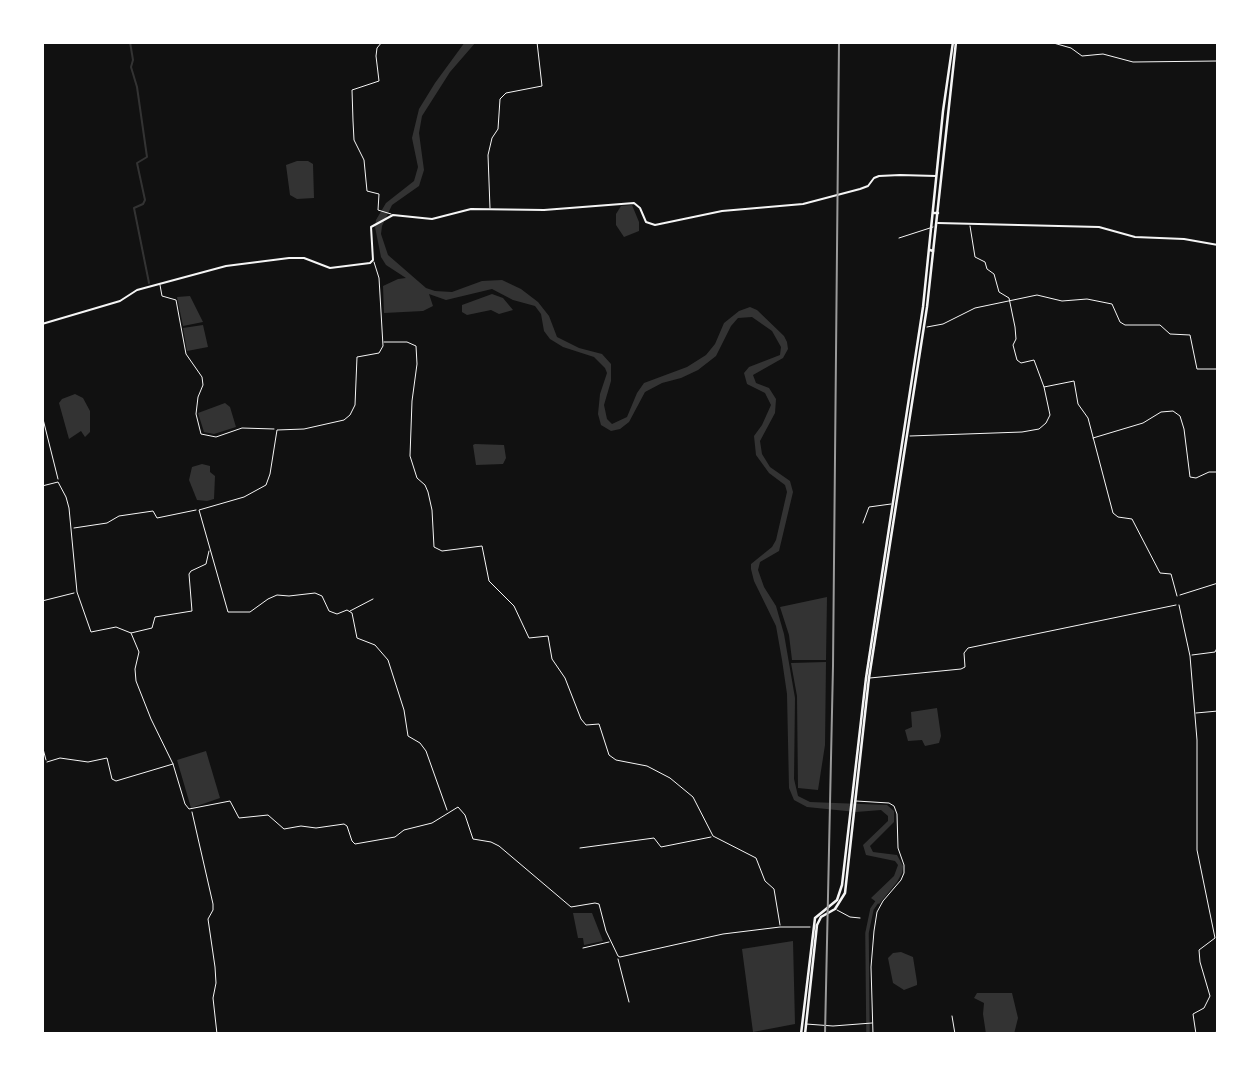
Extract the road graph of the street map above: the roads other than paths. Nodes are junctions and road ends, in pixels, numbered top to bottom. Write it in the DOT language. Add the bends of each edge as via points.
graph roads {
  1 [pos="382,42"];
  2 [pos="537,42"];
  3 [pos="954,42"];
  4 [pos="969,42"];
  5 [pos="974,42"];
  6 [pos="1050,42"];
  7 [pos="1218,61"];
  8 [pos="937,176"];
  9 [pos="490,208"];
  10 [pos="936,213"];
  11 [pos="391,215"];
  12 [pos="937,223"];
  13 [pos="969,224"];
  14 [pos="933,227"];
  15 [pos="899,238"];
  16 [pos="1218,245"];
  17 [pos="932,250"];
  18 [pos="373,260"];
  19 [pos="159,284"];
  20 [pos="1009,301"];
  21 [pos="42,324"];
  22 [pos="924,327"];
  23 [pos="383,342"];
  24 [pos="1218,369"];
  25 [pos="1044,387"];
  26 [pos="42,415"];
  27 [pos="277,430"];
  28 [pos="907,436"];
  29 [pos="1093,438"];
  30 [pos="1218,472"];
  31 [pos="58,482"];
  32 [pos="42,486"];
  33 [pos="894,504"];
  34 [pos="199,510"];
  35 [pos="863,523"];
  36 [pos="71,528"];
  37 [pos="211,550"];
  38 [pos="1218,583"];
  39 [pos="77,592"];
  40 [pos="1178,596"];
  41 [pos="373,599"];
  42 [pos="42,601"];
  43 [pos="1179,605"];
  44 [pos="349,611"];
  45 [pos="131,633"];
  46 [pos="874,642"];
  47 [pos="1218,646"];
  48 [pos="1191,656"];
  49 [pos="869,678"];
  50 [pos="1218,711"];
  51 [pos="1195,713"];
  52 [pos="42,745"];
  53 [pos="47,762"];
  54 [pos="173,764"];
  55 [pos="43,765"];
  56 [pos="854,800"];
  57 [pos="191,810"];
  58 [pos="448,813"];
  59 [pos="713,836"];
  60 [pos="580,848"];
  61 [pos="848,851"];
  62 [pos="835,909"];
  63 [pos="860,918"];
  64 [pos="780,927"];
  65 [pos="813,928"];
  66 [pos="1216,939"];
  67 [pos="611,942"];
  68 [pos="583,948"];
  69 [pos="618,956"];
  70 [pos="629,1002"];
  71 [pos="952,1016"];
  72 [pos="873,1023"];
  73 [pos="804,1024"];
  74 [pos="1218,1032"];
  75 [pos="217,1034"];
  76 [pos="803,1034"];
  77 [pos="873,1034"];
  78 [pos="955,1034"];
  79 [pos="1196,1034"];
  80 [pos="1206,1034"];
  1 -- 11 [label="street" via="376,56 380,81 351,91 354,140 364,160 367,191 379,194 377,208"];
  2 -- 9 [label="street" via="542,86 503,94 500,99 498,129 488,155"];
  3 -- 8 [label="main road"];
  3 -- 10 [label="main road"];
  4 -- 5 [label="street"];
  6 -- 7 [label="street" via="1082,56 1104,54 1133,62"];
  8 -- 9 [label="main road" via="879,176 866,187 803,204 722,211 655,225 646,222 634,203 544,210"];
  8 -- 10 [label="main road"];
  9 -- 11 [label="main road" via="439,219"];
  10 -- 12 [label="main road"];
  10 -- 14 [label="main road"];
  11 -- 18 [label="main road" via="371,227"];
  12 -- 13 [label="main road"];
  12 -- 17 [label="main road"];
  13 -- 16 [label="main road" via="1099,227 1135,237"];
  13 -- 20 [label="street" via="975,257 984,260 999,292"];
  14 -- 15 [label="street"];
  14 -- 17 [label="main road"];
  17 -- 22 [label="main road"];
  17 -- 33 [label="main road"];
  18 -- 19 [label="main road" via="330,268 304,258 264,261"];
  18 -- 23 [label="street" via="379,278"];
  19 -- 21 [label="main road"];
  19 -- 27 [label="street" via="162,296 176,300 186,354 202,377 196,414 201,434 216,437 242,428"];
  20 -- 22 [label="street"];
  20 -- 24 [label="street" via="1037,295 1062,302 1107,302 1115,306 1125,325 1160,325 1170,334 1190,335 1197,369"];
  20 -- 25 [label="street" via="1017,360 1034,360"];
  22 -- 28 [label="main road"];
  23 -- 27 [label="street" via="379,354 357,357 355,405 347,418 304,429"];
  23 -- 59 [label="street" via="416,346 410,456 417,478 428,492 434,547 442,551 482,546 489,581 514,606 529,638 548,636 552,659 581,719 599,724 609,755 670,778 693,797"];
  25 -- 28 [label="street" via="1050,415 1038,429"];
  25 -- 29 [label="street" via="1073,379"];
  26 -- 31 [label="street"];
  27 -- 34 [label="street" via="266,485 244,497"];
  28 -- 46 [label="main road"];
  29 -- 30 [label="street" via="1173,411 1184,429 1190,477"];
  29 -- 40 [label="street" via="1113,513 1132,519 1160,573 1171,574"];
  31 -- 32 [label="street"];
  31 -- 36 [label="street" via="69,508"];
  33 -- 35 [label="street" via="869,506"];
  33 -- 46 [label="main road"];
  34 -- 36 [label="street" via="157,518 153,511"];
  34 -- 37 [label="street"];
  36 -- 39 [label="street"];
  37 -- 44 [label="street" via="230,612 250,612 277,595 315,593 322,596 329,611"];
  37 -- 45 [label="street" via="206,564 189,574 192,611 155,617 152,628"];
  38 -- 40 [label="street"];
  39 -- 42 [label="street"];
  39 -- 45 [label="street" via="90,632 116,627"];
  40 -- 43 [label="street"];
  41 -- 44 [label="street"];
  43 -- 48 [label="street"];
  43 -- 49 [label="street" via="968,648 961,669"];
  44 -- 58 [label="street" via="357,638 375,645 388,660 408,736 426,751"];
  45 -- 54 [label="street" via="139,652 136,681"];
  46 -- 49 [label="main road"];
  46 -- 56 [label="main road"];
  47 -- 48 [label="street" via="1215,652"];
  48 -- 51 [label="street"];
  49 -- 56 [label="main road"];
  50 -- 51 [label="street"];
  51 -- 66 [label="street" via="1197,850"];
  52 -- 53 [label="street"];
  53 -- 54 [label="street" via="107,758 116,781"];
  53 -- 55 [label="street"];
  54 -- 57 [label="street"];
  56 -- 61 [label="main road"];
  56 -- 72 [label="street" via="894,806 904,865 901,880 883,901 875,922"];
  57 -- 58 [label="street" via="230,801 239,818 268,815 285,829 345,824 355,844 395,837"];
  57 -- 75 [label="street" via="213,904 208,919"];
  58 -- 67 [label="street" via="459,807 473,839 499,846 570,906 597,903"];
  59 -- 60 [label="street" via="660,847 654,838"];
  59 -- 64 [label="street" via="756,858 765,881 774,889"];
  61 -- 62 [label="main road" via="845,893"];
  61 -- 65 [label="main road" via="839,895 818,914"];
  62 -- 63 [label="street"];
  62 -- 73 [label="main road" via="817,925"];
  64 -- 65 [label="street"];
  64 -- 69 [label="street"];
  65 -- 73 [label="main road"];
  66 -- 79 [label="street" via="1199,950 1210,996 1204,1008 1193,1014"];
  67 -- 68 [label="street"];
  67 -- 69 [label="street"];
  69 -- 70 [label="street"];
  71 -- 78 [label="street"];
  72 -- 73 [label="street"];
  72 -- 77 [label="street"];
  73 -- 76 [label="main road"];
  74 -- 80 [label="street"];
}
